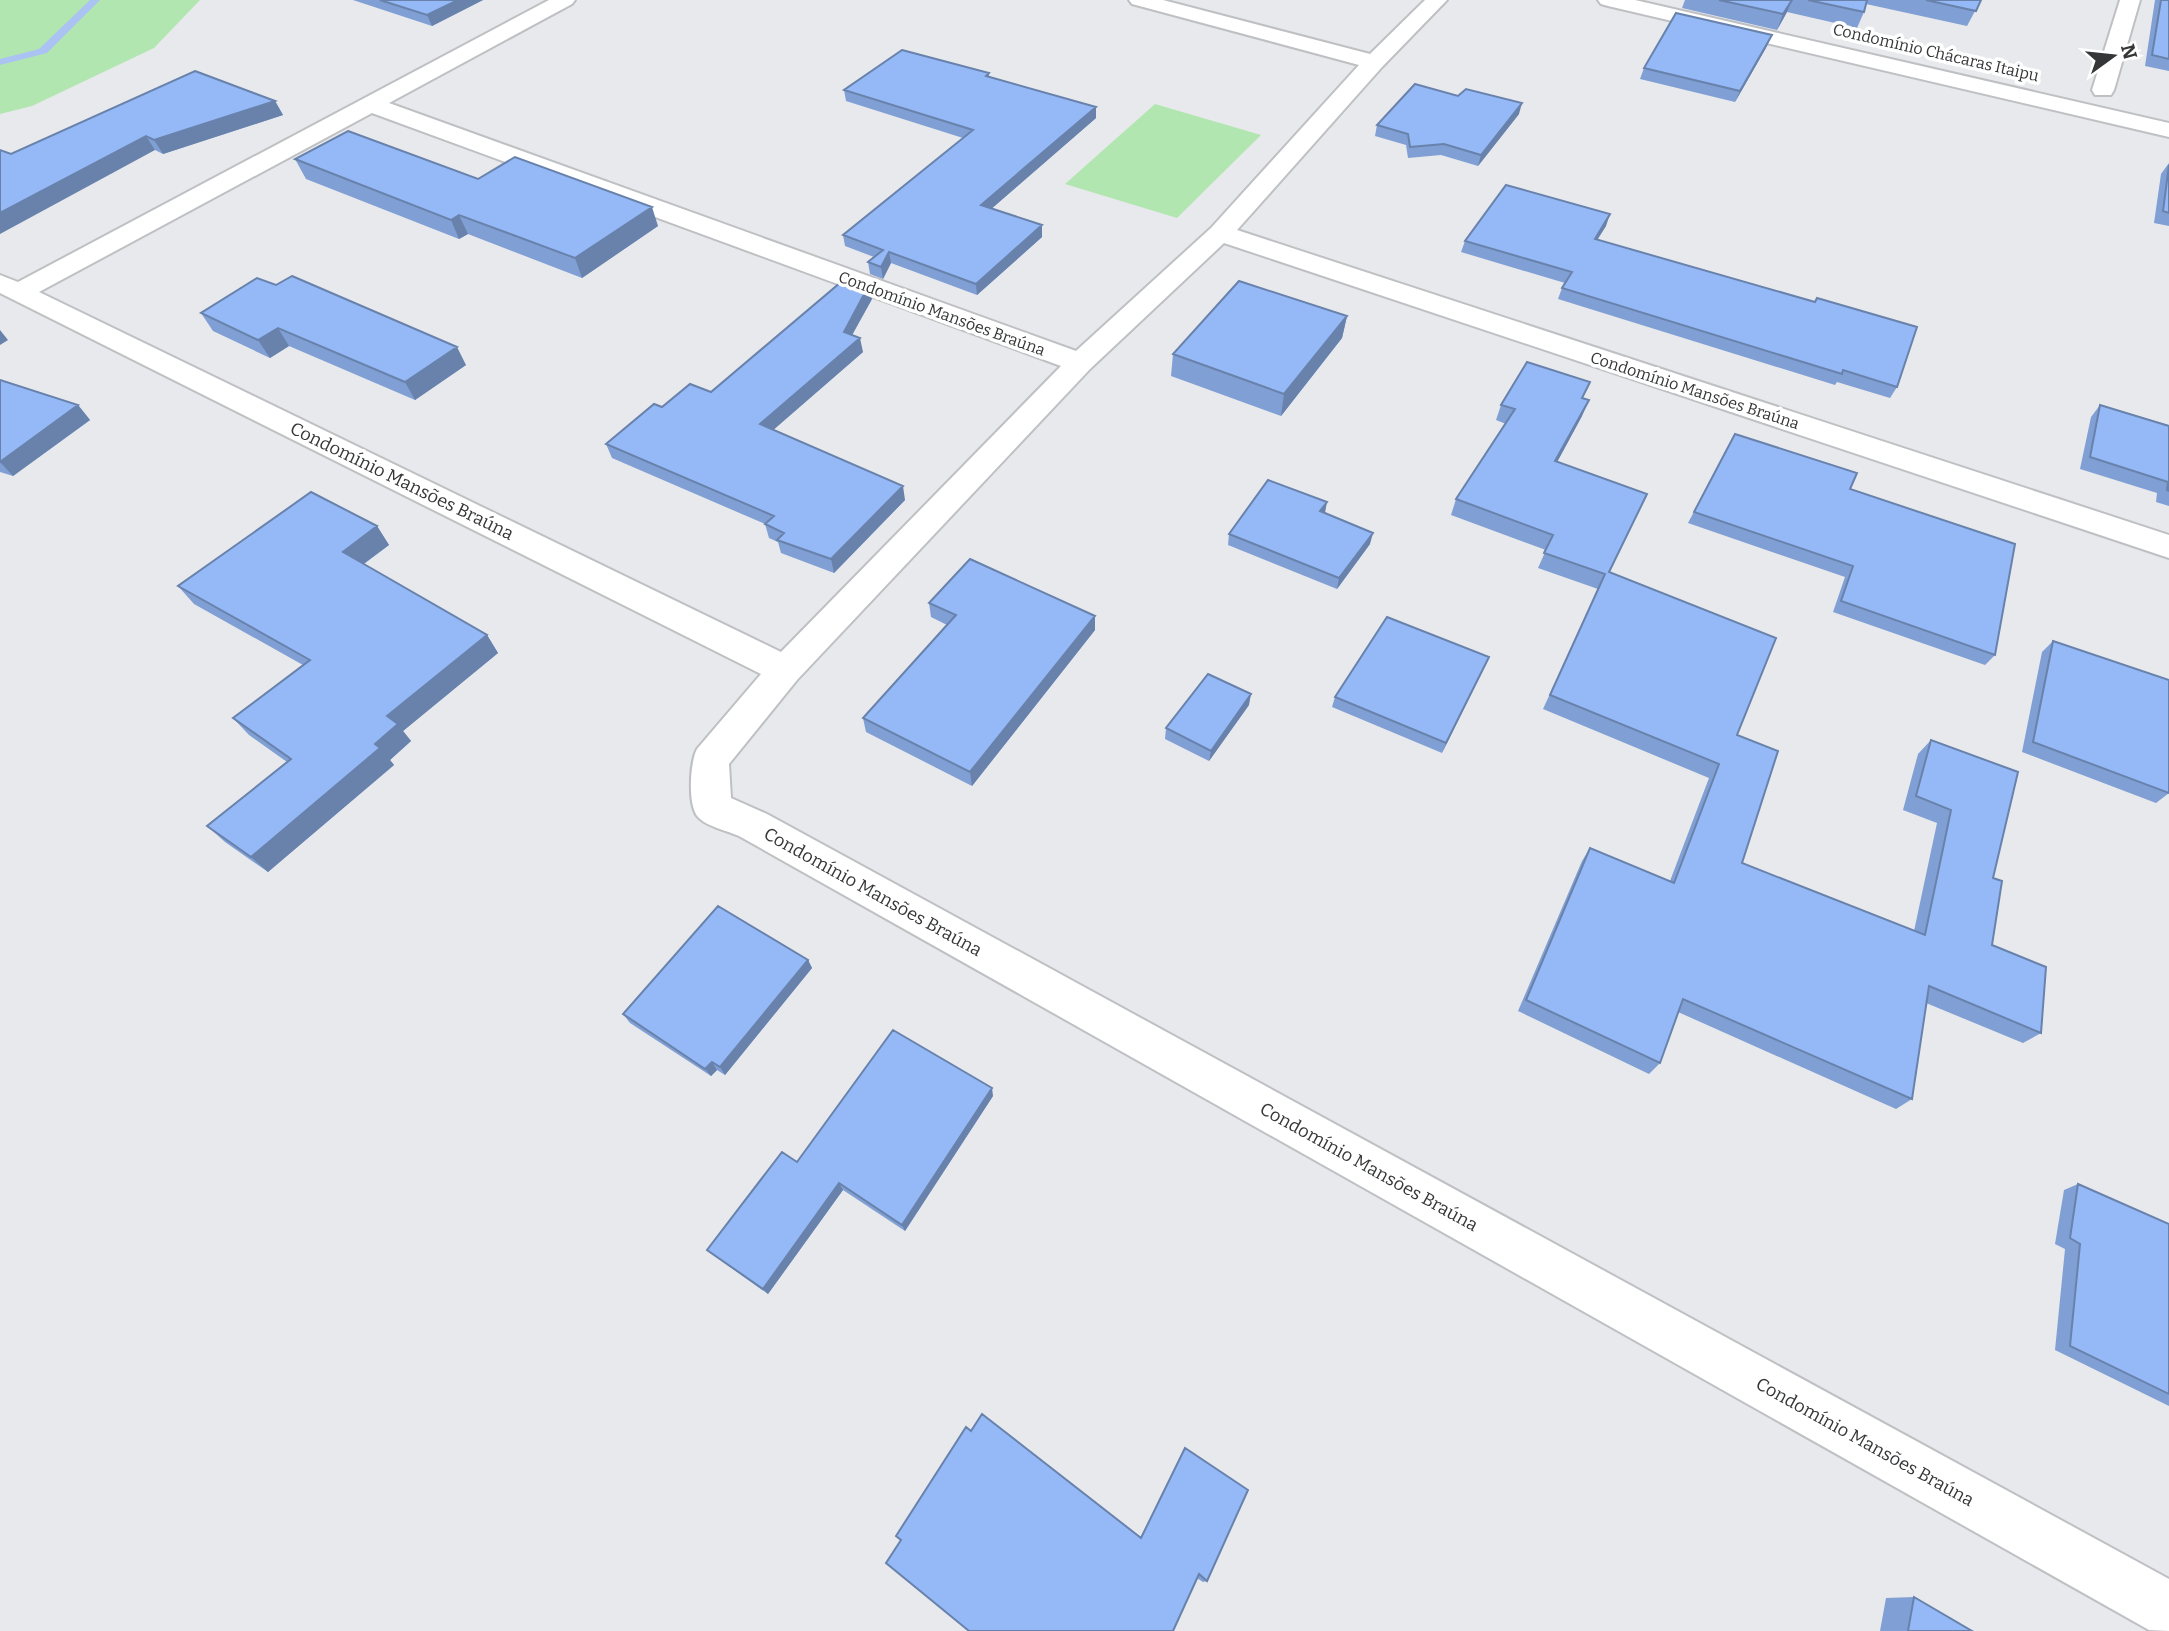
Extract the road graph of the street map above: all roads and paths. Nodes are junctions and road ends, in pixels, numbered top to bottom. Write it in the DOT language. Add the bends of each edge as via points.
graph roads {
  1 [pos="565,0"];
  2 [pos="1139,0"];
  3 [pos="1437,0"];
  4 [pos="1608,0"];
  5 [pos="2130,0"];
  6 [pos="1374,62"];
  7 [pos="2076,84"];
  8 [pos="2103,90"];
  9 [pos="2129,96"];
  10 [pos="370,104"];
  11 [pos="2169,130"];
  12 [pos="1220,233"];
  13 [pos="10,287"];
  14 [pos="1080,363"];
  15 [pos="2169,547"];
  16 [pos="785,670"];
  17 [pos="2169,1610"];
  1 -- 10 [label="street, Condomínio Mansões Braúna"];
  2 -- 6 [label="street"];
  3 -- 6 [label="street, Condomínio Mansões Braúna"];
  4 -- 11 [label="street"];
  5 -- 8 [label="street"];
  6 -- 12 [label="street, Condomínio Mansões Braúna"];
  7 -- 8 [label="street"];
  8 -- 9 [label="street"];
  10 -- 13 [label="street, Condomínio Mansões Braúna"];
  10 -- 14 [label="street, Condomínio Mansões Braúna"];
  12 -- 14 [label="street, Condomínio Mansões Braúna"];
  12 -- 15 [label="street, Condomínio Mansões Braúna"];
  13 -- 16 [label="street, Condomínio Mansões Braúna"];
  14 -- 16 [label="street, Condomínio Mansões Braúna"];
  16 -- 17 [label="street, Condomínio Mansões Braúna" via="710,760 712,807 765,832"];
}
